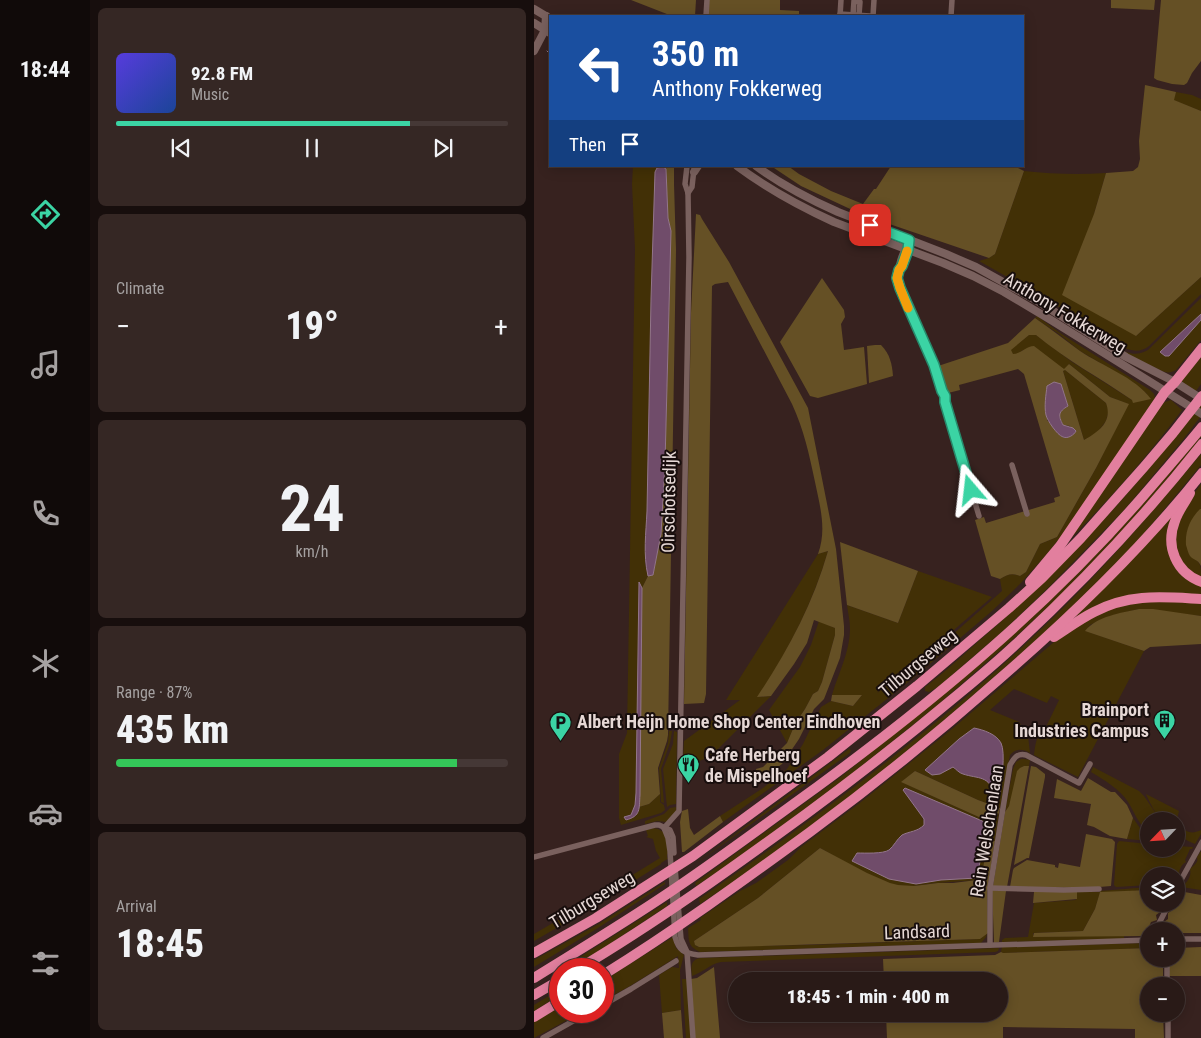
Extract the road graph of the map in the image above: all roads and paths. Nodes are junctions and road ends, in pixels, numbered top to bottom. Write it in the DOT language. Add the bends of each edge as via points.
graph roads {
  1 [pos="707,0"];
  2 [pos="841,0"];
  3 [pos="874,0"];
  4 [pos="952,0"];
  5 [pos="534,9"];
  6 [pos="706,15"];
  7 [pos="840,15"];
  8 [pos="856,15"];
  9 [pos="871,15"];
  10 [pos="951,15"];
  11 [pos="548,18"];
  12 [pos="534,24"];
  13 [pos="548,32"];
  14 [pos="534,51"];
  15 [pos="687,167"];
  16 [pos="738,167"];
  17 [pos="757,167"];
  18 [pos="695,168"];
  19 [pos="688,193"];
  20 [pos="909,240"];
  21 [pos="906,249"];
  22 [pos="1201,348"];
  23 [pos="1175,382"];
  24 [pos="1165,392"];
  25 [pos="1198,396"];
  26 [pos="1201,414"];
  27 [pos="1201,426"];
  28 [pos="1201,444"];
  29 [pos="1012,465"];
  30 [pos="1200,475"];
  31 [pos="1027,514"];
  32 [pos="979,516"];
  33 [pos="1201,582"];
  34 [pos="1201,599"];
  35 [pos="1009,608"];
  36 [pos="1034,649"];
  37 [pos="1090,764"];
  38 [pos="664,828"];
  39 [pos="1201,842"];
  40 [pos="534,857"];
  41 [pos="1185,872"];
  42 [pos="990,888"];
  43 [pos="1099,889"];
  44 [pos="1185,939"];
  45 [pos="1201,939"];
  46 [pos="1140,940"];
  47 [pos="990,945"];
  48 [pos="687,952"];
  49 [pos="534,953"];
  50 [pos="597,958"];
  51 [pos="676,961"];
  52 [pos="614,968"];
  53 [pos="534,978"];
  54 [pos="549,986"];
  55 [pos="534,995"];
  56 [pos="614,999"];
  57 [pos="549,1007"];
  58 [pos="534,1016"];
  59 [pos="1168,1022"];
  60 [pos="570,1023"];
  61 [pos="543,1038"];
  62 [pos="693,1038"];
  63 [pos="1168,1038"];
  1 -- 6 [label="street"];
  2 -- 7 [label="street"];
  3 -- 9 [label="street"];
  4 -- 10 [label="street"];
  5 -- 11 [label="main road"];
  7 -- 8 [label="street"];
  11 -- 12 [label="main road"];
  11 -- 13 [label="main road"];
  12 -- 13 [label="main road"];
  13 -- 14 [label="main road"];
  15 -- 19 [label="street, Oirschotsedijk" via="685,184"];
  16 -- 21 [label="main road, Anthony Fokkerweg" via="802,207"];
  17 -- 20 [label="main road, Anthony Fokkerweg" via="806,198"];
  18 -- 19 [label="street, Oirschotsedijk"];
  19 -- 38 [label="street, Oirschotsedijk" via="678,811"];
  20 -- 21 [label="street"];
  20 -- 23 [label="main road, Anthony Fokkerweg" via="991,275 1126,357"];
  21 -- 24 [label="main road, Anthony Fokkerweg" via="1004,292"];
  21 -- 32 [label="street" via="898,264 897,278 945,396"];
  22 -- 23 [label="highway"];
  23 -- 24 [label="highway"];
  23 -- 25 [label="main road, Anthony Fokkerweg"];
  24 -- 26 [label="main road, Anthony Fokkerweg"];
  24 -- 35 [label="highway" via="1060,546"];
  25 -- 35 [label="highway, Tilburgseweg" via="1173,433 1110,507"];
  27 -- 53 [label="highway, Tilburgseweg" via="1128,514 1053,592 1007,635 901,723 694,876"];
  28 -- 50 [label="highway" via="1102,559 1013,647 939,711 739,863"];
  29 -- 31 [label="street"];
  30 -- 33 [label="highway" via="1175,520 1171,540 1180,566"];
  30 -- 36 [label="highway" via="1115,571"];
  34 -- 36 [label="highway" via="1149,597 1115,603 1086,616"];
  35 -- 49 [label="highway, Tilburgseweg" via="836,751 692,856 596,918"];
  36 -- 52 [label="highway" via="857,797 748,878"];
  37 -- 42 [label="street, Rein Welschenlaan" via="1079,783 1026,755 1015,757 1010,765"];
  38 -- 40 [label="street" via="655,824"];
  38 -- 48 [label="street" via="670,851 676,937 679,949"];
  39 -- 41 [label="street"];
  42 -- 43 [label="street"];
  42 -- 47 [label="street, Rein Welschenlaan"];
  44 -- 45 [label="street"];
  46 -- 47 [label="street, Landsard"];
  47 -- 48 [label="street, Landsard" via="698,955"];
  48 -- 62 [label="street"];
  51 -- 56 [label="street"];
  54 -- 55 [label="highway"];
  57 -- 58 [label="highway"];
  59 -- 63 [label="street"];
  60 -- 61 [label="street"];
}
